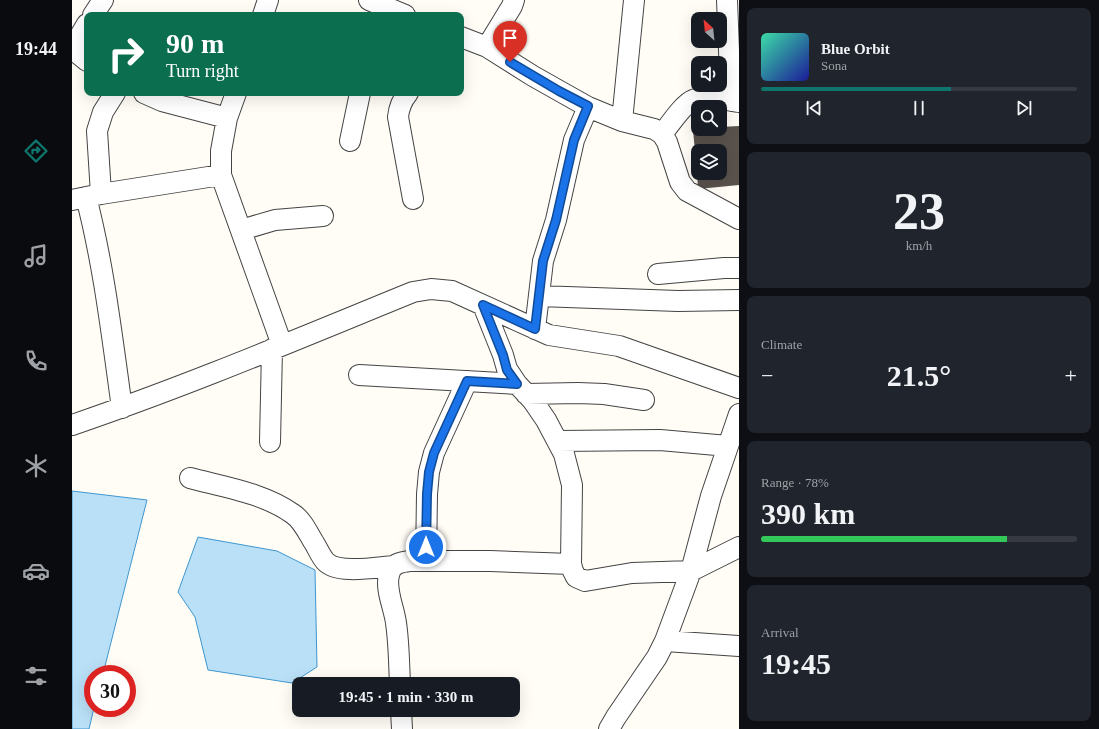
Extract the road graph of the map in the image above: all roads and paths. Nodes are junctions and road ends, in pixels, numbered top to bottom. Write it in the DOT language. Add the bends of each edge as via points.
graph roads {
  1 [pos="103,0"];
  2 [pos="268,0"];
  3 [pos="514,0"];
  4 [pos="634,0"];
  5 [pos="727,0"];
  6 [pos="378,7"];
  7 [pos="95,12"];
  8 [pos="264,12"];
  9 [pos="395,12"];
  10 [pos="84,29"];
  11 [pos="464,38"];
  12 [pos="487,48"];
  13 [pos="78,56"];
  14 [pos="113,96"];
  15 [pos="151,96"];
  16 [pos="235,96"];
  17 [pos="359,96"];
  18 [pos="406,96"];
  19 [pos="735,101"];
  20 [pos="588,106"];
  21 [pos="227,118"];
  22 [pos="622,121"];
  23 [pos="662,134"];
  24 [pos="350,141"];
  25 [pos="221,175"];
  26 [pos="87,197"];
  27 [pos="413,199"];
  28 [pos="323,216"];
  29 [pos="739,219"];
  30 [pos="241,230"];
  31 [pos="739,268"];
  32 [pos="658,274"];
  33 [pos="539,296"];
  34 [pos="739,300"];
  35 [pos="483,305"];
  36 [pos="535,329"];
  37 [pos="277,347"];
  38 [pos="359,375"];
  39 [pos="467,381"];
  40 [pos="739,388"];
  41 [pos="521,389"];
  42 [pos="644,400"];
  43 [pos="122,408"];
  44 [pos="739,414"];
  45 [pos="72,425"];
  46 [pos="557,441"];
  47 [pos="270,442"];
  48 [pos="728,446"];
  49 [pos="190,478"];
  50 [pos="739,547"];
  51 [pos="426,561"];
  52 [pos="571,564"];
  53 [pos="393,566"];
  54 [pos="691,571"];
  55 [pos="665,641"];
  56 [pos="739,646"];
  57 [pos="400,677"];
  58 [pos="401,717"];
  59 [pos="402,729"];
  60 [pos="609,729"];
  1 -- 7 [label="street"];
  2 -- 8 [label="street"];
  3 -- 12 [label="street"];
  4 -- 22 [label="street"];
  5 -- 19 [label="street"];
  6 -- 9 [label="street"];
  10 -- 13 [label="street" via="75,44"];
  11 -- 12 [label="street"];
  12 -- 20 [label="street"];
  14 -- 26 [label="street" via="103,112 97,130"];
  15 -- 21 [label="street"];
  16 -- 21 [label="street"];
  17 -- 24 [label="street"];
  18 -- 27 [label="street" via="398,116"];
  19 -- 23 [label="street" via="709,98 693,100"];
  20 -- 22 [label="street"];
  20 -- 33 [label="street" via="574,140 556,220 543,261"];
  21 -- 25 [label="street" via="221,151"];
  22 -- 23 [label="street" via="654,129"];
  23 -- 29 [label="street" via="680,182 687,191"];
  25 -- 26 [label="street"];
  25 -- 30 [label="street"];
  26 -- 43 [label="street" via="105,290"];
  28 -- 30 [label="street" via="275,220"];
  30 -- 37 [label="street"];
  31 -- 32 [label="street"];
  33 -- 34 [label="street" via="678,301"];
  33 -- 36 [label="street"];
  35 -- 36 [label="street"];
  35 -- 37 [label="street" via="452,291 432,289 413,292"];
  35 -- 41 [label="street" via="507,370"];
  36 -- 40 [label="street" via="549,335 619,346"];
  37 -- 43 [label="street"];
  37 -- 47 [label="street"];
  38 -- 39 [label="street"];
  39 -- 41 [label="street"];
  39 -- 51 [label="street" via="434,453 429,472"];
  41 -- 42 [label="street" via="604,394"];
  41 -- 46 [label="street" via="533,401"];
  43 -- 45 [label="street"];
  44 -- 48 [label="street"];
  46 -- 48 [label="street" via="660,440"];
  46 -- 52 [label="street" via="564,454 572,485"];
  48 -- 54 [label="street" via="711,496"];
  49 -- 53 [label="street" via="244,492 280,506 295,515 326,562 334,567 356,569"];
  50 -- 54 [label="street"];
  51 -- 52 [label="street"];
  51 -- 53 [label="street" via="400,562"];
  52 -- 54 [label="street" via="576,577 585,580 632,573"];
  53 -- 57 [label="street" via="388,585 398,632"];
  54 -- 55 [label="street"];
  55 -- 56 [label="street"];
  55 -- 60 [label="street"];
  58 -- 59 [label="street"];
}
